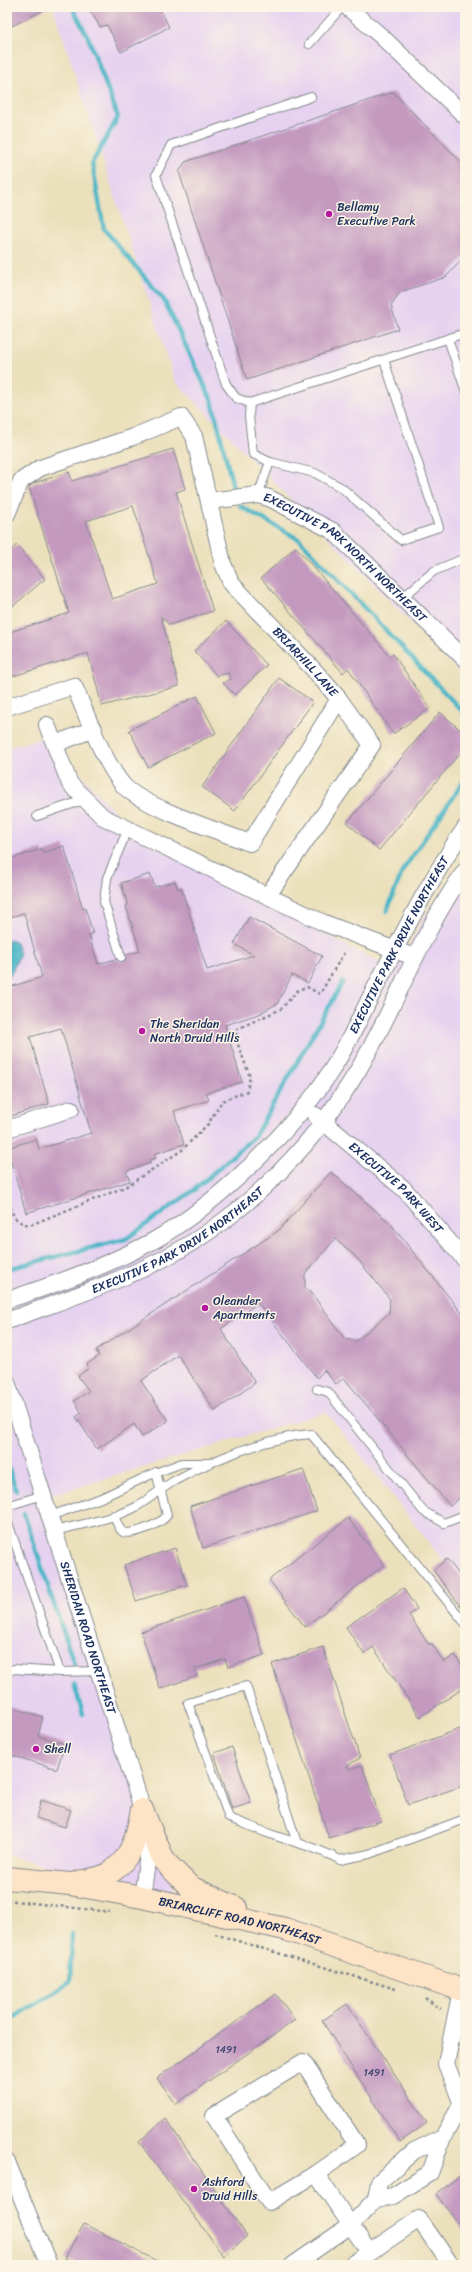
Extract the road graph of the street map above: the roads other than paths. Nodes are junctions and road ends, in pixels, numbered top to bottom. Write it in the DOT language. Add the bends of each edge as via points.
graph roads {
  1 [pos="342,7"];
  2 [pos="347,7"];
  3 [pos="309,44"];
  4 [pos="311,97"];
  5 [pos="465,116"];
  6 [pos="465,333"];
  7 [pos="448,339"];
  8 [pos="384,360"];
  9 [pos="465,389"];
  10 [pos="250,403"];
  11 [pos="270,462"];
  12 [pos="258,496"];
  13 [pos="209,501"];
  14 [pos="7,514"];
  15 [pos="465,558"];
  16 [pos="402,598"];
  17 [pos="465,659"];
  18 [pos="339,699"];
  19 [pos="7,707"];
  20 [pos="47,725"];
  21 [pos="94,730"];
  22 [pos="54,744"];
  23 [pos="84,800"];
  24 [pos="37,816"];
  25 [pos="465,828"];
  26 [pos="128,829"];
  27 [pos="465,871"];
  28 [pos="268,895"];
  29 [pos="395,949"];
  30 [pos="121,957"];
  31 [pos="415,958"];
  32 [pos="304,1106"];
  33 [pos="70,1109"];
  34 [pos="322,1121"];
  35 [pos="7,1129"];
  36 [pos="465,1260"];
  37 [pos="7,1300"];
  38 [pos="7,1321"];
  39 [pos="7,1382"];
  40 [pos="317,1389"];
  41 [pos="208,1463"];
  42 [pos="156,1472"];
  43 [pos="161,1489"];
  44 [pos="43,1495"];
  45 [pos="7,1506"];
  46 [pos="465,1514"];
  47 [pos="114,1515"];
  48 [pos="50,1516"];
  49 [pos="7,1520"];
  50 [pos="54,1531"];
  51 [pos="465,1623"];
  52 [pos="99,1670"];
  53 [pos="7,1672"];
  54 [pos="60,1672"];
  55 [pos="142,1810"];
  56 [pos="465,1819"];
  57 [pos="297,1843"];
  58 [pos="7,1878"];
  59 [pos="70,1884"];
  60 [pos="142,1897"];
  61 [pos="285,1929"];
  62 [pos="463,1990"];
  63 [pos="464,2102"];
  64 [pos="443,2137"];
  65 [pos="7,2162"];
  66 [pos="316,2174"];
  67 [pos="376,2199"];
  68 [pos="350,2225"];
  69 [pos="369,2252"];
  70 [pos="49,2265"];
  71 [pos="293,2265"];
  72 [pos="351,2265"];
  73 [pos="451,2265"];
  1 -- 3 [label="lane"];
  2 -- 5 [label="street"];
  4 -- 10 [label="lane" via="170,145 156,175 226,384 236,398"];
  6 -- 7 [label="lane"];
  7 -- 8 [label="lane"];
  7 -- 9 [label="lane"];
  8 -- 10 [label="lane"];
  8 -- 11 [label="lane" via="439,527 401,540 342,488 315,473"];
  10 -- 11 [label="lane" via="253,454"];
  11 -- 12 [label="lane"];
  12 -- 13 [label="street, EXECUTIVE PARK NORTH NORTHEAST"];
  12 -- 16 [label="street, EXECUTIVE PARK NORTH NORTHEAST" via="269,498 333,531"];
  13 -- 14 [label="street, BRIARHILL LANE" via="194,436 181,417 133,437 40,468 21,481"];
  13 -- 18 [label="street, BRIARHILL LANE" via="223,564 232,584"];
  15 -- 16 [label="lane" via="434,571"];
  16 -- 17 [label="street, EXECUTIVE PARK NORTH NORTHEAST"];
  18 -- 21 [label="street, BRIARHILL LANE" via="250,844 148,803 123,785"];
  18 -- 28 [label="street" via="372,745"];
  19 -- 21 [label="street, BRIARHILL LANE" via="74,686"];
  20 -- 22 [label="street"];
  21 -- 22 [label="street"];
  22 -- 23 [label="street" via="70,784"];
  23 -- 24 [label="lane"];
  23 -- 26 [label="street" via="103,817"];
  25 -- 29 [label="street, EXECUTIVE PARK DRIVE NORTHEAST" via="436,871"];
  26 -- 28 [label="street"];
  26 -- 30 [label="lane" via="107,878 104,902"];
  27 -- 31 [label="street, EXECUTIVE PARK DRIVE NORTHEAST"];
  28 -- 29 [label="street" via="324,923"];
  29 -- 31 [label="street"];
  29 -- 32 [label="street, EXECUTIVE PARK DRIVE NORTHEAST" via="347,1043 329,1074"];
  31 -- 34 [label="street, EXECUTIVE PARK DRIVE NORTHEAST" via="370,1049"];
  32 -- 34 [label="street, EXECUTIVE PARK WEST"];
  32 -- 37 [label="street, EXECUTIVE PARK DRIVE NORTHEAST" via="282,1134 243,1171 193,1214 154,1240 89,1272"];
  33 -- 35 [label="street"];
  34 -- 36 [label="street, EXECUTIVE PARK WEST" via="404,1189"];
  34 -- 38 [label="street, EXECUTIVE PARK DRIVE NORTHEAST" via="299,1152 260,1191 207,1232 152,1265 93,1290"];
  39 -- 44 [label="street, SHERIDAN ROAD NORTHEAST"];
  40 -- 46 [label="lane" via="328,1392 423,1511 444,1523"];
  41 -- 42 [label="lane" via="182,1463"];
  41 -- 43 [label="lane"];
  41 -- 51 [label="lane" via="290,1436 311,1434"];
  42 -- 43 [label="lane"];
  42 -- 48 [label="lane" via="122,1490"];
  43 -- 47 [label="lane" via="136,1506"];
  43 -- 47 [label="lane" via="167,1515 165,1520 123,1532"];
  44 -- 45 [label="lane"];
  44 -- 48 [label="street, SHERIDAN ROAD NORTHEAST"];
  47 -- 50 [label="lane"];
  48 -- 50 [label="street, SHERIDAN ROAD NORTHEAST"];
  49 -- 54 [label="lane"];
  50 -- 52 [label="street, SHERIDAN ROAD NORTHEAST"];
  52 -- 54 [label="lane"];
  52 -- 55 [label="street, SHERIDAN ROAD NORTHEAST"];
  53 -- 54 [label="lane" via="14,1669"];
  55 -- 59 [label="main road" via="138,1834 129,1854 121,1864 107,1875"];
  55 -- 60 [label="street, SHERIDAN ROAD NORTHEAST" via="148,1855"];
  55 -- 61 [label="main road" via="164,1861 190,1887"];
  56 -- 57 [label="lane" via="369,1854 340,1860 325,1851"];
  57 -- 57 [label="lane" via="229,1818 188,1703 246,1686"];
  58 -- 59 [label="main road, BRIARCLIFF ROAD NORTHEAST"];
  59 -- 60 [label="main road, BRIARCLIFF ROAD NORTHEAST"];
  60 -- 61 [label="main road, BRIARCLIFF ROAD NORTHEAST"];
  61 -- 62 [label="main road, BRIARCLIFF ROAD NORTHEAST"];
  62 -- 63 [label="street" via="446,2064"];
  63 -- 64 [label="street"];
  64 -- 67 [label="street" via="414,2152 379,2182"];
  64 -- 67 [label="street" via="430,2173 393,2196"];
  65 -- 70 [label="street"];
  66 -- 66 [label="street" via="357,2145 303,2062 214,2116 269,2202"];
  66 -- 68 [label="street"];
  67 -- 68 [label="street"];
  68 -- 69 [label="street"];
  68 -- 71 [label="street"];
  69 -- 72 [label="street"];
  69 -- 73 [label="street" via="419,2219"];
}
